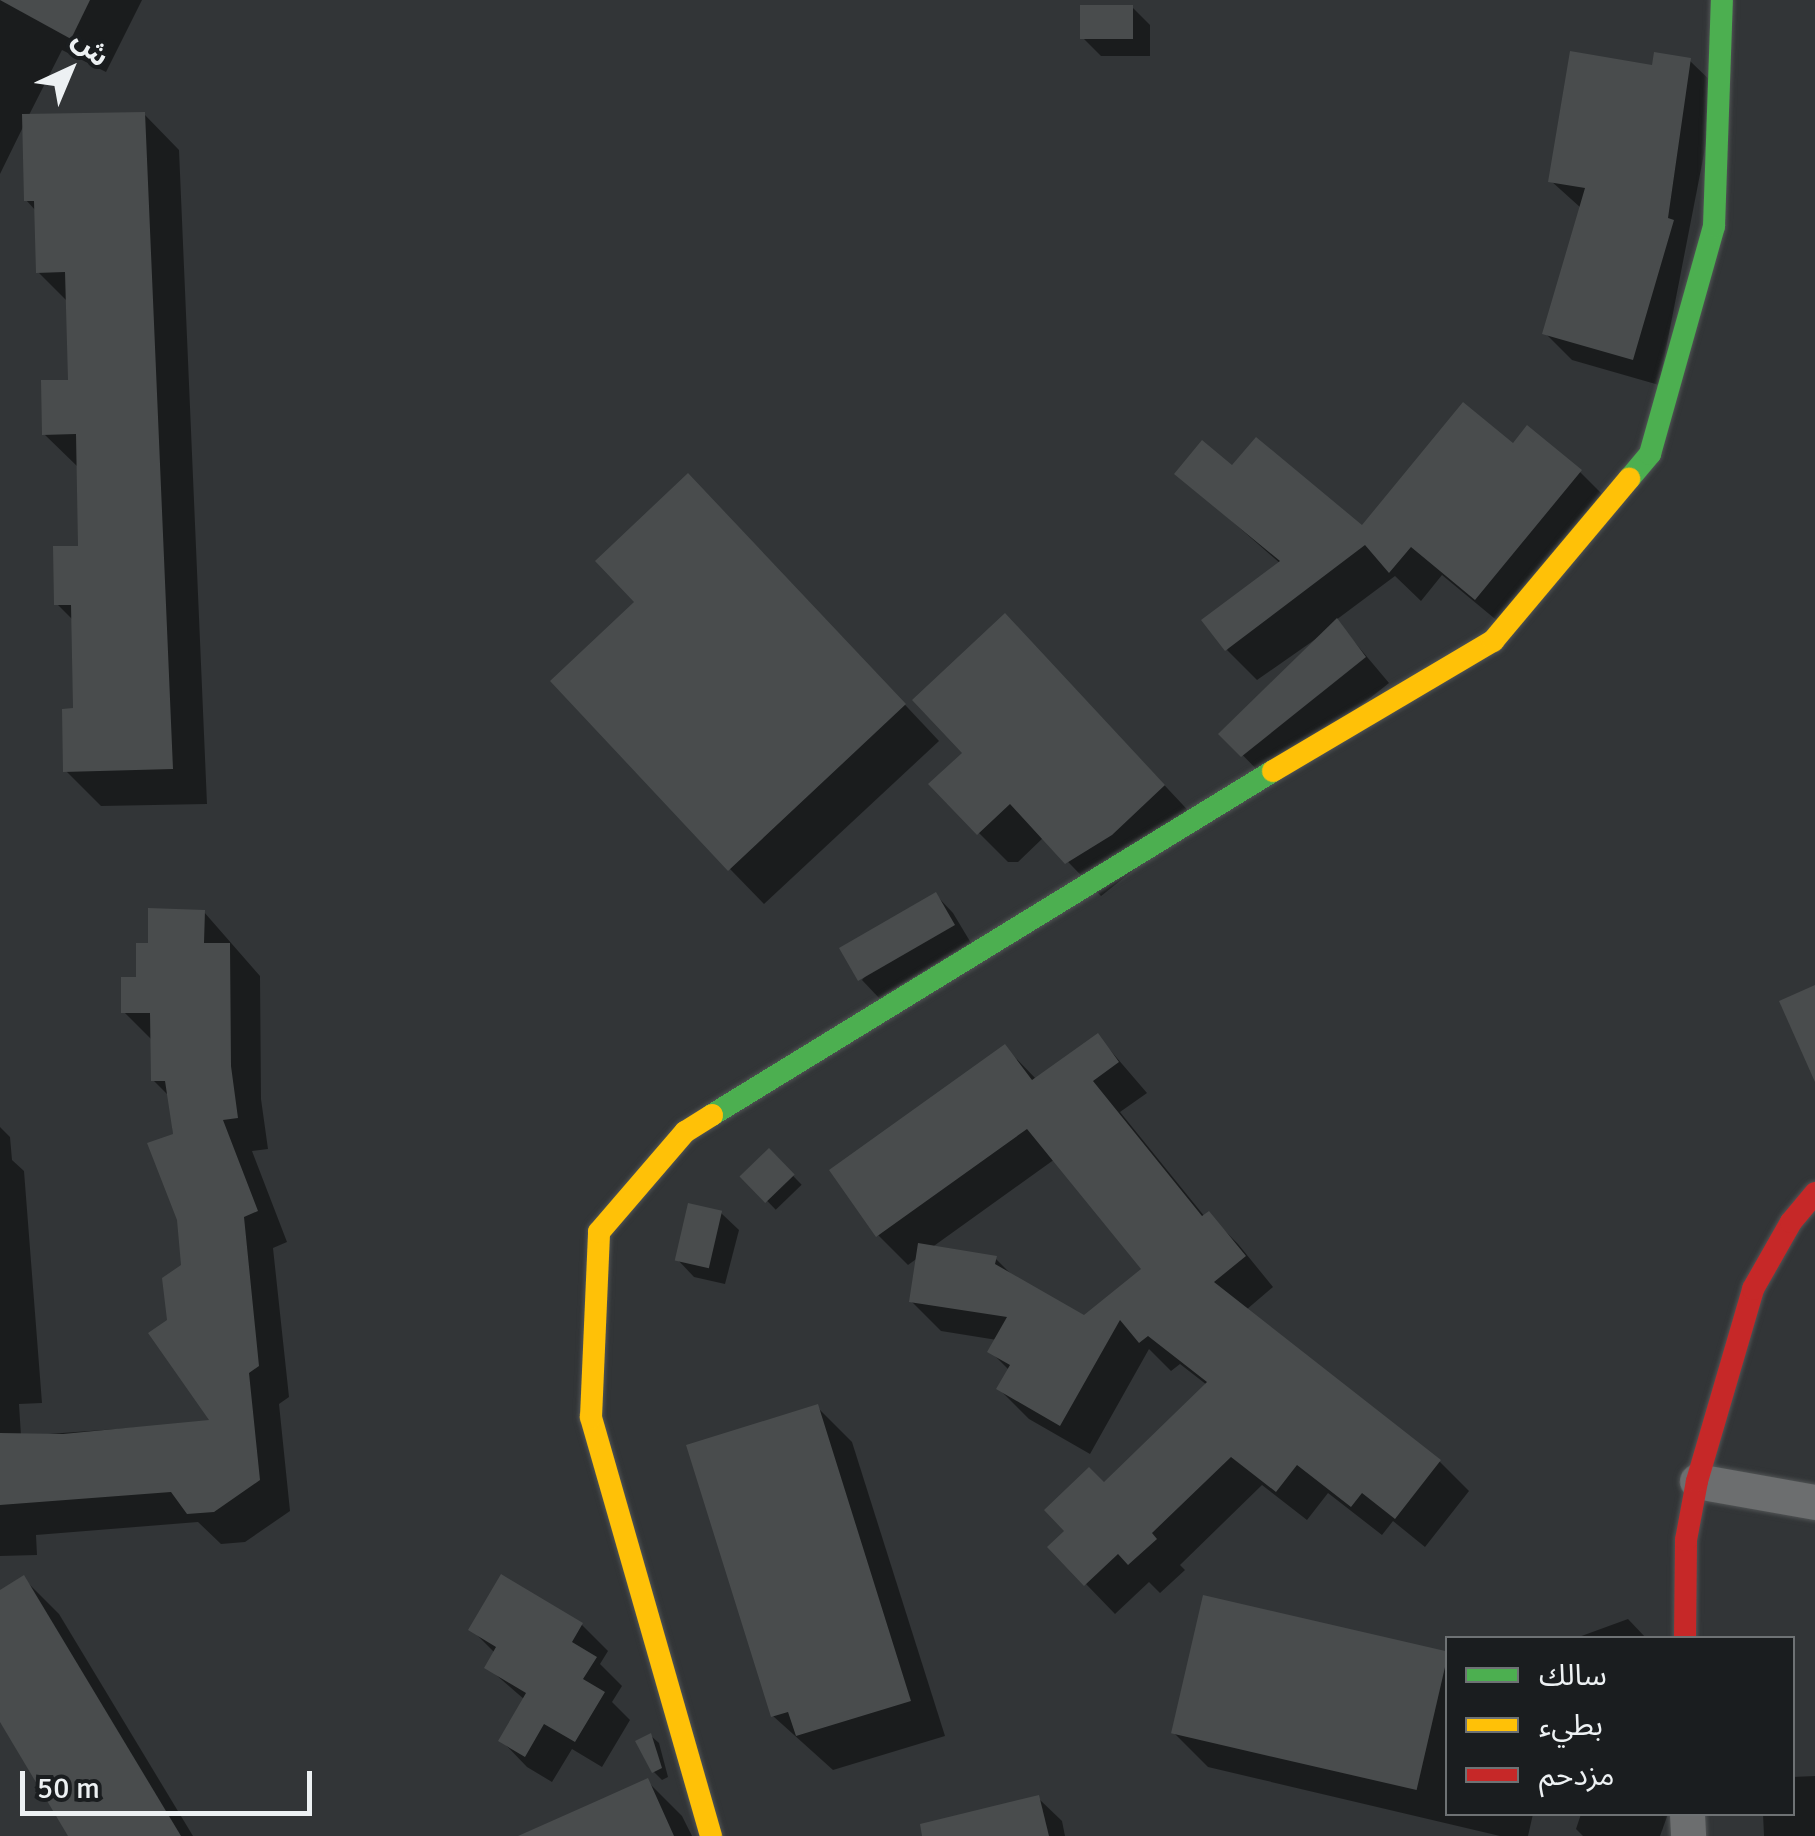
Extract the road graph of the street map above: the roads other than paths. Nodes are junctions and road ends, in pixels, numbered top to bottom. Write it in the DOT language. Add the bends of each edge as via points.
graph roads {
  1 [pos="1722,0"];
  2 [pos="1815,1194"];
  3 [pos="1698,1481"];
  4 [pos="1815,1502"];
  5 [pos="1685,1636"];
  6 [pos="711,1836"];
  1 -- 6 [label="street" via="1714,226 1650,454 1493,641 685,1132 599,1232 590,1416"];
  2 -- 3 [label="street" via="1790,1222 1752,1288"];
  3 -- 4 [label="street"];
  3 -- 5 [label="street" via="1686,1540"];
}
